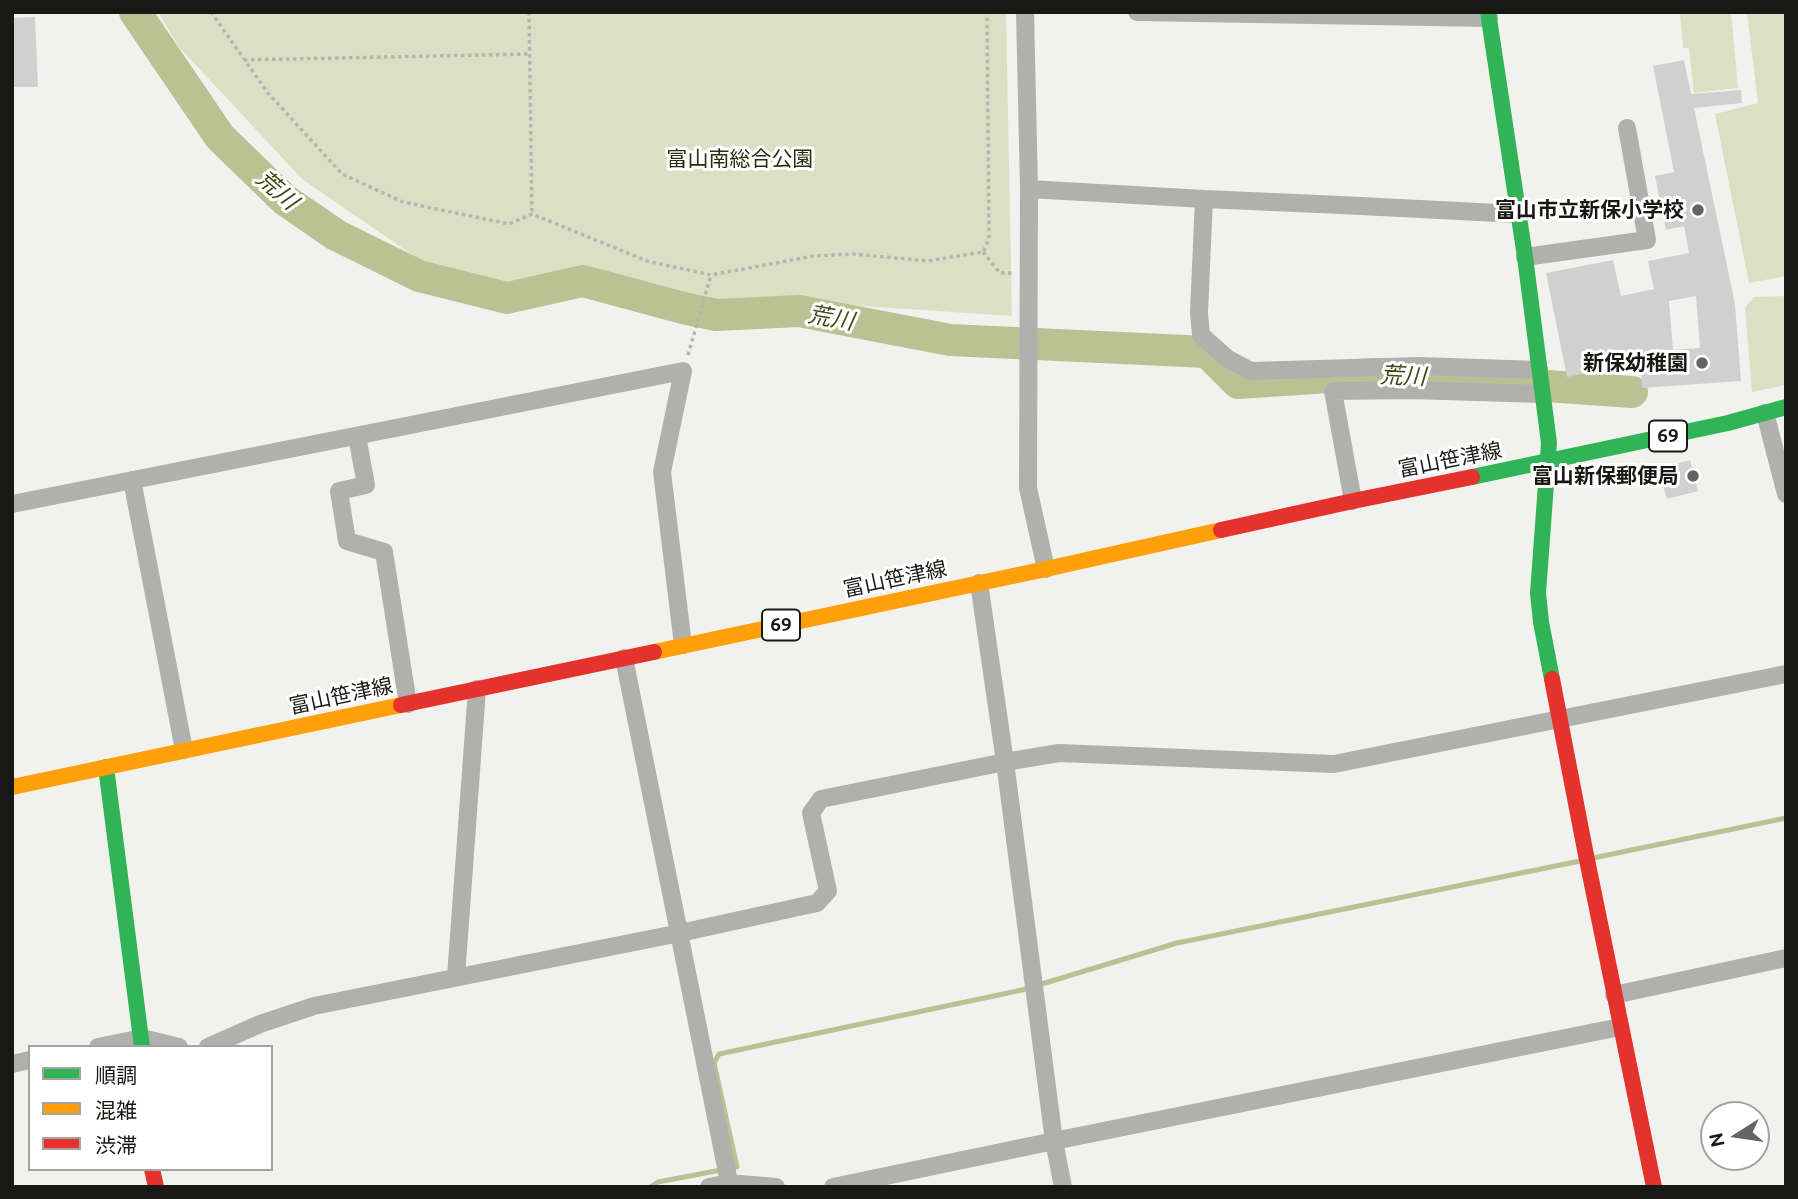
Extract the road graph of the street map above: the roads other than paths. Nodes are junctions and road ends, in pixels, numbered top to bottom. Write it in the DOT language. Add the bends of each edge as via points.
graph roads {
  1 [pos="1025,12"];
  2 [pos="1137,12"];
  3 [pos="1489,15"];
  4 [pos="1627,128"];
  5 [pos="1029,189"];
  6 [pos="1204,200"];
  7 [pos="1518,214"];
  8 [pos="1525,257"];
  9 [pos="1539,370"];
  10 [pos="1542,394"];
  11 [pos="1786,407"];
  12 [pos="1765,413"];
  13 [pos="357,436"];
  14 [pos="1549,462"];
  15 [pos="132,480"];
  16 [pos="1786,494"];
  17 [pos="1353,501"];
  18 [pos="12,504"];
  19 [pos="1046,569"];
  20 [pos="979,583"];
  21 [pos="683,645"];
  22 [pos="624,657"];
  23 [pos="1786,674"];
  24 [pos="477,689"];
  25 [pos="408,704"];
  26 [pos="1560,720"];
  27 [pos="184,750"];
  28 [pos="1005,762"];
  29 [pos="106,767"];
  30 [pos="12,787"];
  31 [pos="680,933"];
  32 [pos="1786,958"];
  33 [pos="456,977"];
  34 [pos="1614,995"];
  35 [pos="1620,1027"];
  36 [pos="142,1042"];
  37 [pos="116,1045"];
  38 [pos="164,1045"];
  39 [pos="213,1045"];
  40 [pos="1054,1141"];
  41 [pos="728,1176"];
  42 [pos="709,1187"];
  43 [pos="776,1187"];
  44 [pos="833,1187"];
  45 [pos="1063,1187"];
  46 [pos="1654,1187"];
  1 -- 5 [label="street"];
  2 -- 3 [label="street"];
  3 -- 7 [label="main road"];
  4 -- 8 [label="street" via="1647,240"];
  5 -- 6 [label="street"];
  5 -- 19 [label="street" via="1028,488"];
  6 -- 7 [label="street"];
  6 -- 9 [label="street" via="1201,335 1228,359 1251,371 1419,366"];
  7 -- 8 [label="main road"];
  8 -- 9 [label="main road"];
  9 -- 10 [label="main road"];
  10 -- 14 [label="main road"];
  10 -- 17 [label="street" via="1334,391"];
  11 -- 12 [label="main road, 富山笹津線 / 69"];
  12 -- 14 [label="main road, 富山笹津線 / 69"];
  12 -- 16 [label="street"];
  13 -- 15 [label="street"];
  13 -- 21 [label="street" via="683,371 662,472"];
  13 -- 25 [label="street" via="366,485 339,491 347,541 384,552"];
  14 -- 17 [label="main road, 富山笹津線 / 69"];
  14 -- 26 [label="main road" via="1538,593"];
  15 -- 18 [label="street"];
  15 -- 27 [label="street"];
  17 -- 19 [label="main road, 富山笹津線 / 69"];
  19 -- 20 [label="main road, 富山笹津線 / 69"];
  20 -- 21 [label="main road, 富山笹津線 / 69"];
  20 -- 28 [label="street"];
  21 -- 22 [label="main road, 富山笹津線 / 69"];
  22 -- 24 [label="main road, 富山笹津線 / 69"];
  22 -- 31 [label="street"];
  23 -- 26 [label="street"];
  24 -- 25 [label="main road, 富山笹津線 / 69"];
  24 -- 33 [label="street"];
  25 -- 27 [label="main road, 富山笹津線 / 69"];
  26 -- 28 [label="street" via="1335,764 1059,753"];
  26 -- 34 [label="main road"];
  27 -- 29 [label="main road, 富山笹津線 / 69"];
  28 -- 31 [label="street" via="821,799 811,813 828,891 817,903"];
  28 -- 40 [label="street"];
  29 -- 30 [label="main road, 富山笹津線 / 69"];
  29 -- 36 [label="main road"];
  31 -- 33 [label="street"];
  31 -- 41 [label="street"];
  32 -- 34 [label="street"];
  33 -- 39 [label="street" via="313,1006"];
  34 -- 35 [label="main road"];
  35 -- 40 [label="street"];
  35 -- 46 [label="main road"];
  36 -- 37 [label="street"];
  36 -- 38 [label="street"];
  40 -- 44 [label="street"];
  40 -- 45 [label="street"];
  41 -- 42 [label="street"];
  41 -- 43 [label="street"];
}
